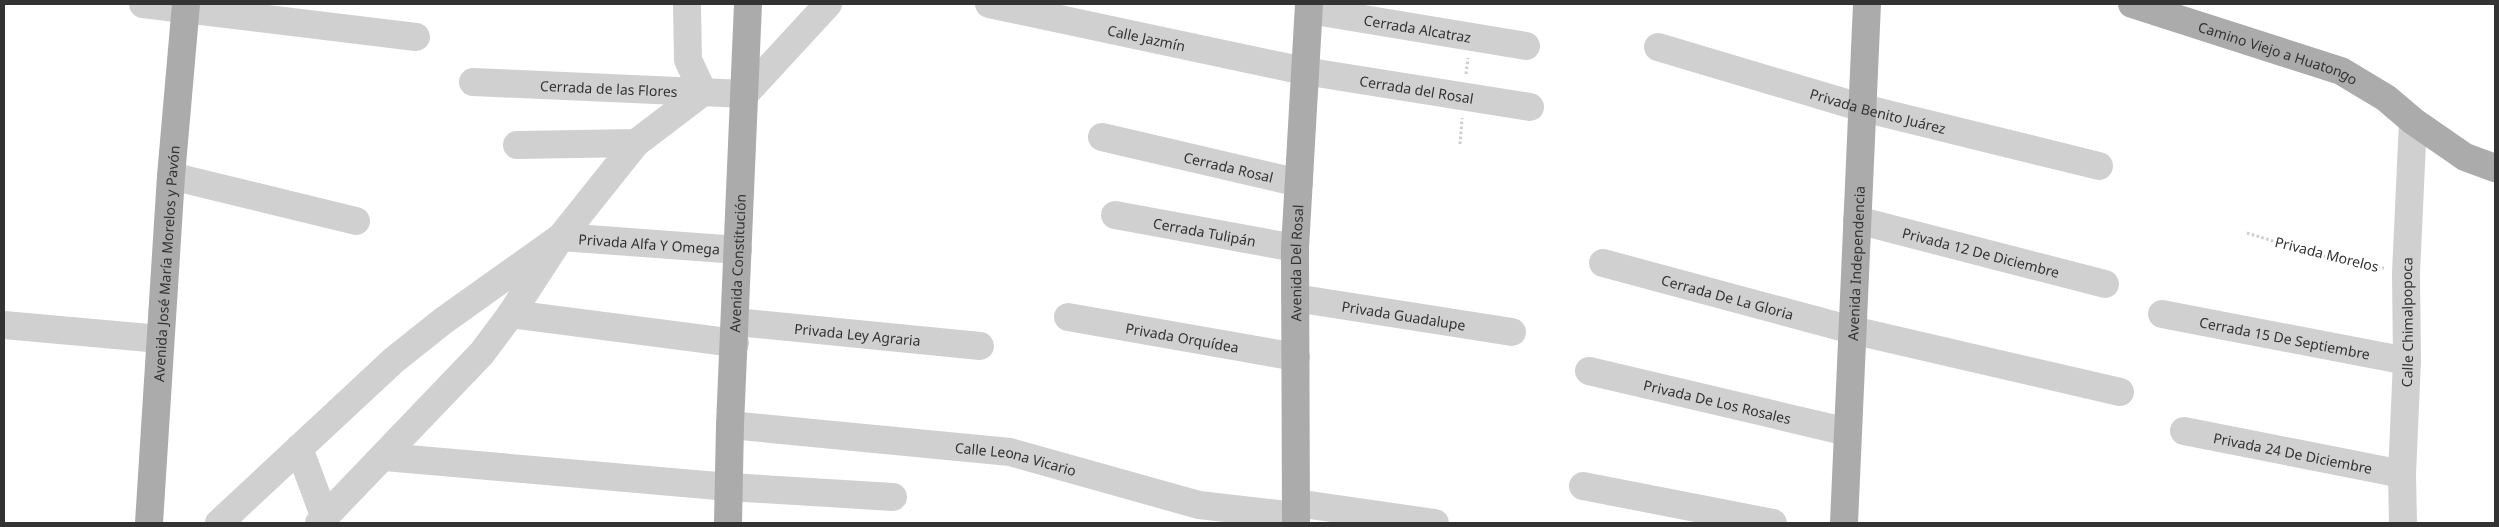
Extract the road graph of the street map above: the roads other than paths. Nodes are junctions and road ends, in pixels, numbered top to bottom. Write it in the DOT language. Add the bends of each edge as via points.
graph roads {
  1 [pos="143,4"];
  2 [pos="687,4"];
  3 [pos="748,4"];
  4 [pos="828,4"];
  5 [pos="989,4"];
  6 [pos="1867,4"];
  7 [pos="2132,4"];
  8 [pos="186,6"];
  9 [pos="1309,7"];
  10 [pos="416,37"];
  11 [pos="1526,46"];
  12 [pos="1658,47"];
  13 [pos="1304,71"];
  14 [pos="473,82"];
  15 [pos="703,92"];
  16 [pos="745,94"];
  17 [pos="1530,107"];
  18 [pos="1863,108"];
  19 [pos="2414,121"];
  20 [pos="1102,137"];
  21 [pos="636,143"];
  22 [pos="517,145"];
  23 [pos="2098,166"];
  24 [pos="2495,168"];
  25 [pos="171,176"];
  26 [pos="1298,183"];
  27 [pos="1115,214"];
  28 [pos="1857,220"];
  29 [pos="356,221"];
  30 [pos="561,237"];
  31 [pos="1295,248"];
  32 [pos="738,250"];
  33 [pos="1604,263"];
  34 [pos="2105,284"];
  35 [pos="1295,298"];
  36 [pos="511,314"];
  37 [pos="2162,314"];
  38 [pos="1068,317"];
  39 [pos="4,325"];
  40 [pos="1852,330"];
  41 [pos="735,332"];
  42 [pos="1512,332"];
  43 [pos="160,339"];
  44 [pos="980,346"];
  45 [pos="1296,357"];
  46 [pos="2407,361"];
  47 [pos="1589,371"];
  48 [pos="2120,392"];
  49 [pos="730,425"];
  50 [pos="2184,431"];
  51 [pos="1848,432"];
  52 [pos="299,448"];
  53 [pos="385,457"];
  54 [pos="2402,474"];
  55 [pos="1583,486"];
  56 [pos="729,487"];
  57 [pos="892,497"];
  58 [pos="1296,514"];
  59 [pos="322,520"];
  60 [pos="149,523"];
  61 [pos="219,523"];
  62 [pos="728,523"];
  63 [pos="1435,523"];
  64 [pos="1773,523"];
  65 [pos="1844,523"];
  66 [pos="2403,523"];
  1 -- 8 [label="street"];
  2 -- 15 [label="street" via="688,60"];
  3 -- 16 [label="main road, Avenida Constitución"];
  4 -- 16 [label="street"];
  5 -- 13 [label="street, Calle Jazmín"];
  6 -- 18 [label="main road, Avenida Independencia"];
  7 -- 19 [label="main road, Camino Viejo a Huatongo" via="2341,71 2386,98"];
  8 -- 10 [label="street"];
  8 -- 25 [label="main road, Avenida José María Morelos y Pavón"];
  9 -- 11 [label="street, Cerrada Alcatraz"];
  9 -- 13 [label="main road, Avenida Del Rosal"];
  12 -- 18 [label="street, Privada Benito Juárez"];
  13 -- 17 [label="street, Cerrada del Rosal"];
  13 -- 26 [label="main road, Avenida Del Rosal"];
  14 -- 15 [label="street, Cerrada de las Flores"];
  15 -- 16 [label="street, Cerrada de las Flores"];
  15 -- 21 [label="street"];
  16 -- 32 [label="main road, Avenida Constitución"];
  18 -- 23 [label="street, Privada Benito Juárez"];
  18 -- 28 [label="main road, Avenida Independencia"];
  19 -- 24 [label="main road, Camino Viejo a Huatongo" via="2465,157"];
  19 -- 46 [label="street, Calle Chimalpopoca" via="2406,273"];
  20 -- 26 [label="street, Cerrada Rosal"];
  21 -- 22 [label="street"];
  21 -- 30 [label="street"];
  25 -- 29 [label="street"];
  25 -- 43 [label="main road, Avenida José María Morelos y Pavón"];
  26 -- 31 [label="main road, Avenida Del Rosal"];
  27 -- 31 [label="street, Cerrada Tulipán"];
  28 -- 34 [label="street, Privada 12 De Diciembre"];
  28 -- 40 [label="main road, Avenida Independencia"];
  30 -- 32 [label="street, Privada Alfa Y Omega"];
  30 -- 36 [label="street"];
  30 -- 52 [label="street" via="394,360"];
  31 -- 35 [label="main road, Avenida Del Rosal"];
  32 -- 41 [label="main road, Avenida Constitución"];
  33 -- 40 [label="street, Cerrada De La Gloria"];
  35 -- 42 [label="street, Privada Guadalupe"];
  35 -- 45 [label="main road, Avenida Del Rosal"];
  36 -- 41 [label="street, Privada Ley Agraria"];
  36 -- 53 [label="street" via="482,353"];
  37 -- 46 [label="street, Cerrada 15 De Septiembre"];
  38 -- 45 [label="street, Privada Orquídea"];
  39 -- 43 [label="street"];
  40 -- 48 [label="street, Cerrada De La Gloria"];
  40 -- 51 [label="main road, Avenida Independencia"];
  41 -- 44 [label="street, Privada Ley Agraria"];
  41 -- 49 [label="main road, Avenida Constitución"];
  43 -- 60 [label="main road, Avenida José María Morelos y Pavón"];
  45 -- 58 [label="main road, Avenida Del Rosal"];
  46 -- 54 [label="street, Calle Chimalpopoca"];
  47 -- 51 [label="street, Privada De Los Rosales"];
  49 -- 56 [label="main road, Avenida Constitución"];
  49 -- 58 [label="street, Calle Leona Vicario" via="1010,452 1199,504"];
  50 -- 54 [label="street, Privada 24 De Diciembre"];
  51 -- 65 [label="main road, Avenida Independencia"];
  52 -- 59 [label="street"];
  52 -- 61 [label="street"];
  53 -- 56 [label="street"];
  53 -- 59 [label="street"];
  54 -- 66 [label="street, Calle Chimalpopoca"];
  55 -- 64 [label="street"];
  56 -- 57 [label="street"];
  56 -- 62 [label="main road, Avenida Constitución"];
  58 -- 63 [label="street, Calle Leona Vicario"];
}
